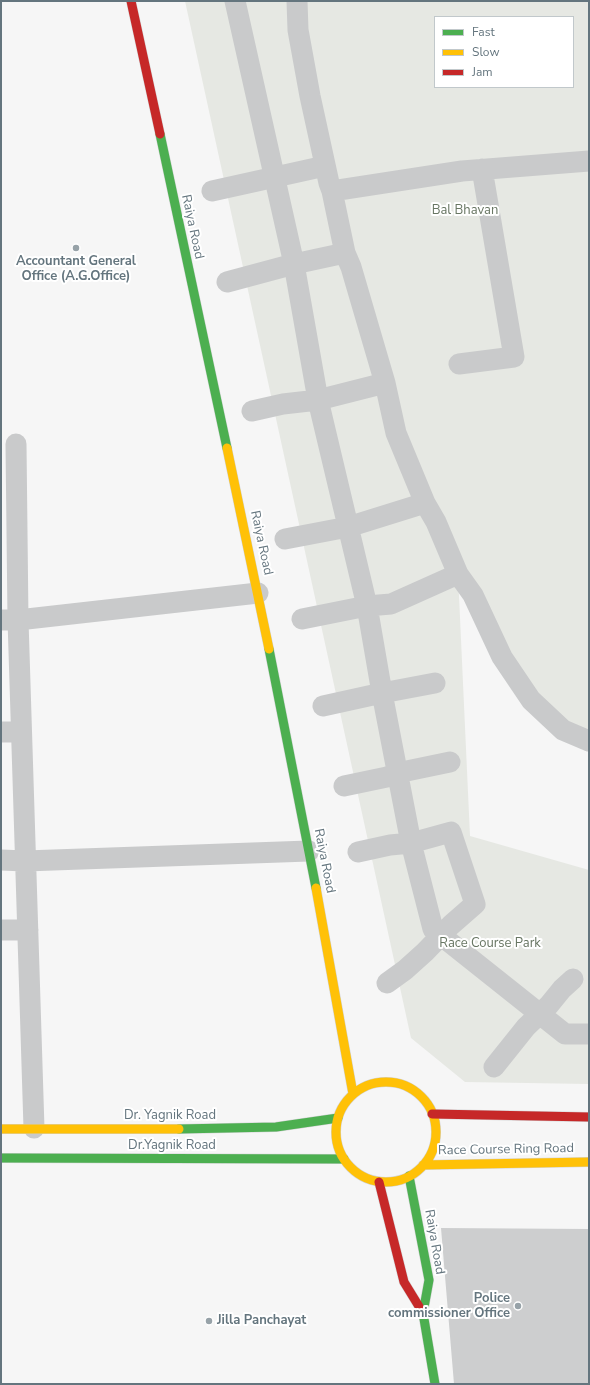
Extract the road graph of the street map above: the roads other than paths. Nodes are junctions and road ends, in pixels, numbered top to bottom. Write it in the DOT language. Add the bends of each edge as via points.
graph roads {
  1 [pos="131,1"];
  2 [pos="235,1"];
  3 [pos="297,1"];
  4 [pos="589,161"];
  5 [pos="325,166"];
  6 [pos="482,170"];
  7 [pos="275,178"];
  8 [pos="212,191"];
  9 [pos="332,191"];
  10 [pos="345,253"];
  11 [pos="294,264"];
  12 [pos="228,282"];
  13 [pos="459,364"];
  14 [pos="385,383"];
  15 [pos="318,400"];
  16 [pos="252,411"];
  17 [pos="16,444"];
  18 [pos="425,503"];
  19 [pos="348,527"];
  20 [pos="285,539"];
  21 [pos="458,574"];
  22 [pos="258,593"];
  23 [pos="367,606"];
  24 [pos="9,620"];
  25 [pos="302,620"];
  26 [pos="435,683"];
  27 [pos="382,693"];
  28 [pos="323,706"];
  29 [pos="11,732"];
  30 [pos="589,741"];
  31 [pos="450,762"];
  32 [pos="397,773"];
  33 [pos="344,786"];
  34 [pos="411,843"];
  35 [pos="309,851"];
  36 [pos="358,852"];
  37 [pos="1,860"];
  38 [pos="25,860"];
  39 [pos="1,930"];
  40 [pos="28,930"];
  41 [pos="442,936"];
  42 [pos="573,979"];
  43 [pos="386,983"];
  44 [pos="540,1014"];
  45 [pos="589,1034"];
  46 [pos="494,1067"];
  47 [pos="353,1094"];
  48 [pos="432,1114"];
  49 [pos="589,1117"];
  50 [pos="338,1118"];
  51 [pos="34,1128"];
  52 [pos="1,1129"];
  53 [pos="1,1158"];
  54 [pos="344,1159"];
  55 [pos="589,1162"];
  56 [pos="423,1165"];
  57 [pos="409,1176"];
  58 [pos="379,1182"];
  59 [pos="423,1313"];
  60 [pos="435,1384"];
  1 -- 22 [label="main road, Raiya Road"];
  2 -- 7 [label="street"];
  3 -- 5 [label="street" via="298,30"];
  4 -- 6 [label="street"];
  5 -- 7 [label="street"];
  5 -- 9 [label="street"];
  6 -- 9 [label="street"];
  6 -- 13 [label="street" via="514,357"];
  7 -- 8 [label="street"];
  7 -- 11 [label="street"];
  9 -- 10 [label="street"];
  10 -- 11 [label="street"];
  10 -- 14 [label="street"];
  11 -- 12 [label="street"];
  11 -- 15 [label="street"];
  14 -- 15 [label="street"];
  14 -- 18 [label="street" via="396,433"];
  15 -- 16 [label="street"];
  15 -- 19 [label="street"];
  17 -- 24 [label="street"];
  18 -- 19 [label="street"];
  18 -- 21 [label="street"];
  19 -- 20 [label="street"];
  19 -- 23 [label="street"];
  21 -- 23 [label="street" via="391,604"];
  21 -- 30 [label="street" via="473,595 502,657 531,700 563,730"];
  22 -- 24 [label="street"];
  22 -- 35 [label="main road, Raiya Road"];
  23 -- 25 [label="street"];
  23 -- 27 [label="street"];
  24 -- 29 [label="street"];
  26 -- 27 [label="street"];
  27 -- 28 [label="street"];
  27 -- 32 [label="street"];
  29 -- 38 [label="street"];
  31 -- 32 [label="street"];
  32 -- 33 [label="street"];
  32 -- 34 [label="street"];
  34 -- 36 [label="street"];
  34 -- 41 [label="street" via="434,929"];
  34 -- 41 [label="street" via="451,832 463,864 475,904"];
  35 -- 38 [label="street"];
  35 -- 47 [label="main road, Raiya Road"];
  37 -- 38 [label="street"];
  38 -- 40 [label="street"];
  39 -- 40 [label="street"];
  40 -- 51 [label="street"];
  41 -- 43 [label="street" via="405,970"];
  41 -- 44 [label="street"];
  42 -- 44 [label="street"];
  44 -- 45 [label="street" via="566,1034"];
  44 -- 46 [label="street" via="526,1027"];
  47 -- 48 [label="main road" via="364,1086 376,1082 401,1084 425,1101"];
  47 -- 50 [label="main road" via="343,1105"];
  48 -- 49 [label="main road"];
  48 -- 56 [label="main road" via="435,1140 431,1154"];
  50 -- 51 [label="main road, Dr. Yagnik Road" via="276,1127 227,1129"];
  50 -- 54 [label="main road" via="338,1146"];
  51 -- 52 [label="main road, Dr. Yagnik Road"];
  53 -- 54 [label="main road, Dr.Yagnik Road"];
  54 -- 58 [label="main road" via="353,1170 365,1178"];
  55 -- 56 [label="main road, Race Course Ring Road"];
  56 -- 57 [label="main road"];
  57 -- 58 [label="main road" via="393,1182"];
  57 -- 59 [label="main road, Raiya Road" via="429,1280"];
  58 -- 59 [label="main road" via="404,1282"];
  59 -- 60 [label="main road, Raiya Road"];
}
